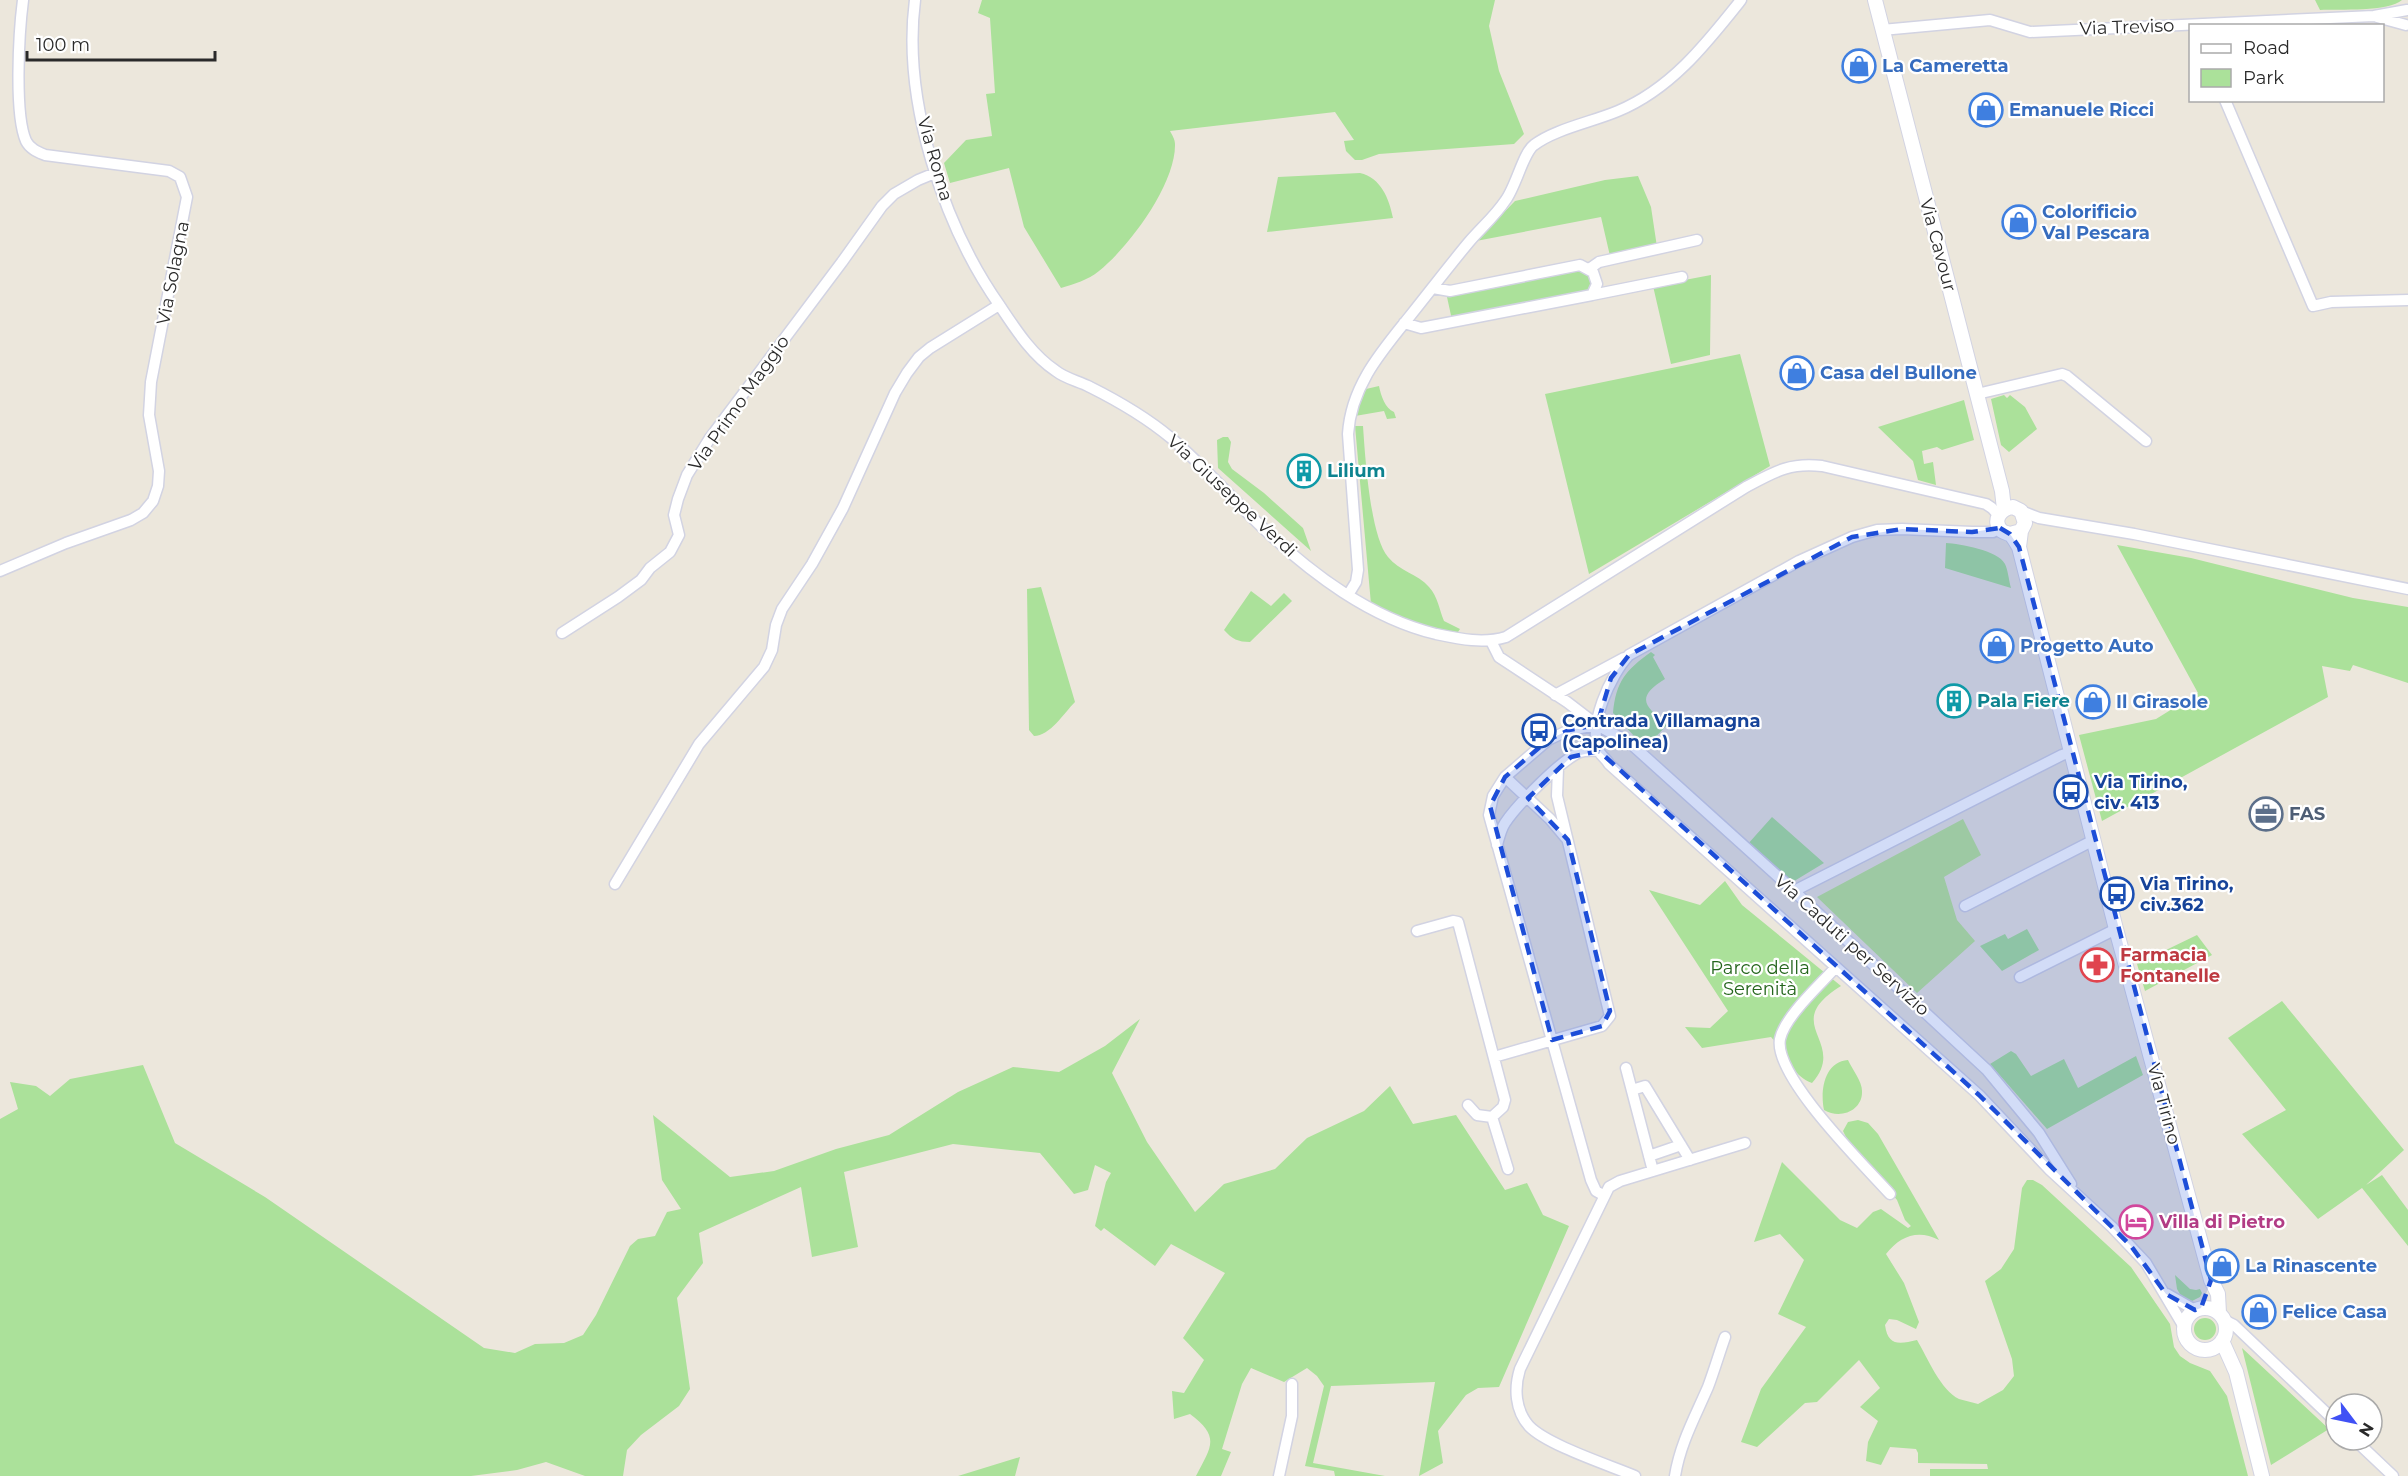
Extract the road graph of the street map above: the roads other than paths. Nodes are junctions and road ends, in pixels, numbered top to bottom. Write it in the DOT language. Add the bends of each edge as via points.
graph roads {
  1 [pos="23,0"];
  2 [pos="915,0"];
  3 [pos="1875,0"];
  4 [pos="1735,3"];
  5 [pos="2407,9"];
  6 [pos="2374,16"];
  7 [pos="2218,24"];
  8 [pos="2189,25"];
  9 [pos="2407,27"];
  10 [pos="1882,30"];
  11 [pos="2226,102"];
  12 [pos="935,173"];
  13 [pos="1697,240"];
  14 [pos="1589,269"];
  15 [pos="1682,277"];
  16 [pos="1433,288"];
  17 [pos="1592,295"];
  18 [pos="2408,300"];
  19 [pos="999,305"];
  20 [pos="1404,323"];
  21 [pos="1977,394"];
  22 [pos="2146,441"];
  23 [pos="2012,521"];
  24 [pos="0,571"];
  25 [pos="2408,589"];
  26 [pos="1348,595"];
  27 [pos="562,633"];
  28 [pos="1491,641"];
  29 [pos="1629,655"];
  30 [pos="1552,693"];
  31 [pos="1597,725"];
  32 [pos="1599,751"];
  33 [pos="2072,752"];
  34 [pos="1558,768"];
  35 [pos="1504,777"];
  36 [pos="1528,798"];
  37 [pos="1568,840"];
  38 [pos="2094,840"];
  39 [pos="1497,844"];
  40 [pos="615,884"];
  41 [pos="1794,891"];
  42 [pos="1965,906"];
  43 [pos="2116,929"];
  44 [pos="1418,931"];
  45 [pos="1836,967"];
  46 [pos="2020,977"];
  47 [pos="1552,1040"];
  48 [pos="1494,1057"];
  49 [pos="1626,1068"];
  50 [pos="1632,1090"];
  51 [pos="1468,1105"];
  52 [pos="1492,1117"];
  53 [pos="1745,1143"];
  54 [pos="1681,1145"];
  55 [pos="1649,1156"];
  56 [pos="1690,1160"];
  57 [pos="1508,1169"];
  58 [pos="1653,1171"];
  59 [pos="1890,1194"];
  60 [pos="2078,1194"];
  61 [pos="1603,1195"];
  62 [pos="2211,1280"];
  63 [pos="2166,1294"];
  64 [pos="2198,1309"];
  65 [pos="2222,1317"];
  66 [pos="2184,1327"];
  67 [pos="1725,1337"];
  68 [pos="2222,1341"];
  69 [pos="2207,1350"];
  70 [pos="2237,1381"];
  71 [pos="1292,1384"];
  72 [pos="2324,1411"];
  73 [pos="2368,1452"];
  74 [pos="1279,1476"];
  75 [pos="1635,1476"];
  76 [pos="1675,1476"];
  77 [pos="2262,1476"];
  78 [pos="2393,1476"];
  1 -- 24 [label="street, Via Solagna" via="20,113 30,146 45,155 175,173 186,191 186,207 151,382 149,415 159,471 153,501 131,520"];
  2 -- 12 [label="street, Via Roma" via="915,85"];
  3 -- 10 [label="street, Via Cavour"];
  4 -- 16 [label="street" via="1698,54 1650,94 1530,148 1506,200"];
  5 -- 6 [label="street, Via Treviso"];
  5 -- 9 [label="street"];
  6 -- 7 [label="street, Via Treviso"];
  6 -- 9 [label="street, Via Treviso"];
  8 -- 10 [label="street, Via Treviso" via="2030,32 1990,20"];
  10 -- 21 [label="street, Via Cavour"];
  11 -- 18 [label="street" via="2313,306"];
  12 -- 19 [label="street, Via Roma" via="969,257"];
  12 -- 27 [label="street, Via Primo Maggio" via="894,194 882,206 710,438 687,475 678,499 674,515 679,535 670,552 640,580"];
  13 -- 14 [label="street" via="1599,262"];
  14 -- 16 [label="street" via="1576,266 1450,291"];
  14 -- 17 [label="street" via="1597,284"];
  15 -- 17 [label="street"];
  16 -- 20 [label="street"];
  17 -- 20 [label="street" via="1421,328"];
  19 -- 26 [label="street, Via Giuseppe Verdi" via="1046,364 1127,408 1170,437 1264,529"];
  19 -- 40 [label="street" via="930,348 907,373 843,508 782,609 764,667 699,744"];
  20 -- 26 [label="street" via="1359,387 1349,418 1358,570"];
  21 -- 22 [label="street" via="2062,374"];
  21 -- 23 [label="street, Via Cavour"];
  23 -- 25 [label="street" via="2039,518 2134,534"];
  23 -- 28 [label="street" via="1986,504 1822,466 1790,466 1746,487 1524,627"];
  23 -- 29 [label="street" via="1992,532 1902,529 1852,537 1799,561"];
  23 -- 33 [label="street, Via Tirino"];
  26 -- 28 [label="street, Via Giuseppe Verdi" via="1396,622 1449,637"];
  28 -- 30 [label="street, Via Caduti per Servizio" via="1499,657"];
  29 -- 30 [label="street"];
  29 -- 31 [label="street" via="1611,678"];
  30 -- 31 [label="street, Via Caduti per Servizio"];
  31 -- 32 [label="street"];
  31 -- 35 [label="street" via="1569,730 1548,740"];
  31 -- 41 [label="street, Via Caduti per Servizio" via="1630,743"];
  32 -- 34 [label="street" via="1578,753"];
  32 -- 45 [label="street, Via Caduti per Servizio"];
  33 -- 38 [label="street, Via Tirino"];
  33 -- 41 [label="street"];
  34 -- 36 [label="street"];
  34 -- 37 [label="street" via="1557,796"];
  35 -- 36 [label="street"];
  35 -- 39 [label="street" via="1490,806"];
  36 -- 37 [label="street"];
  36 -- 39 [label="street" via="1503,826"];
  37 -- 47 [label="street" via="1610,1016 1602,1026"];
  38 -- 42 [label="street"];
  38 -- 43 [label="street, Via Tirino"];
  39 -- 47 [label="street"];
  41 -- 60 [label="street, Via Caduti per Servizio" via="1987,1070 2039,1133"];
  43 -- 46 [label="street"];
  43 -- 62 [label="street, Via Tirino"];
  44 -- 48 [label="street" via="1458,922"];
  45 -- 59 [label="street, Via Caduti per Servizio" via="1783,1031 1781,1057 1799,1090"];
  45 -- 60 [label="street, Via Caduti per Servizio" via="1979,1095"];
  47 -- 48 [label="street"];
  47 -- 61 [label="street" via="1591,1180"];
  48 -- 52 [label="street" via="1505,1100"];
  49 -- 50 [label="street"];
  50 -- 54 [label="street" via="1645,1086"];
  50 -- 55 [label="street"];
  51 -- 52 [label="street" via="1477,1116"];
  52 -- 57 [label="street"];
  53 -- 56 [label="street"];
  54 -- 55 [label="street"];
  54 -- 56 [label="street"];
  55 -- 58 [label="street"];
  56 -- 58 [label="street"];
  58 -- 61 [label="street" via="1620,1181"];
  60 -- 63 [label="street, Via Caduti per Servizio" via="2146,1263"];
  61 -- 75 [label="street" via="1520,1369 1516,1392 1530,1427"];
  62 -- 64 [label="street" via="2209,1292"];
  62 -- 65 [label="street, Via Tirino"];
  63 -- 64 [label="street, Via Caduti per Servizio"];
  63 -- 66 [label="street, Via Caduti per Servizio"];
  64 -- 65 [label="street" via="2214,1310"];
  64 -- 66 [label="street"];
  65 -- 68 [label="street" via="2226,1331"];
  65 -- 72 [label="street"];
  66 -- 69 [label="street" via="2192,1346"];
  67 -- 76 [label="street" via="1685,1437"];
  68 -- 69 [label="street"];
  68 -- 70 [label="street"];
  69 -- 70 [label="street"];
  70 -- 77 [label="street"];
  71 -- 74 [label="street" via="1293,1416"];
  73 -- 78 [label="street"];
}
